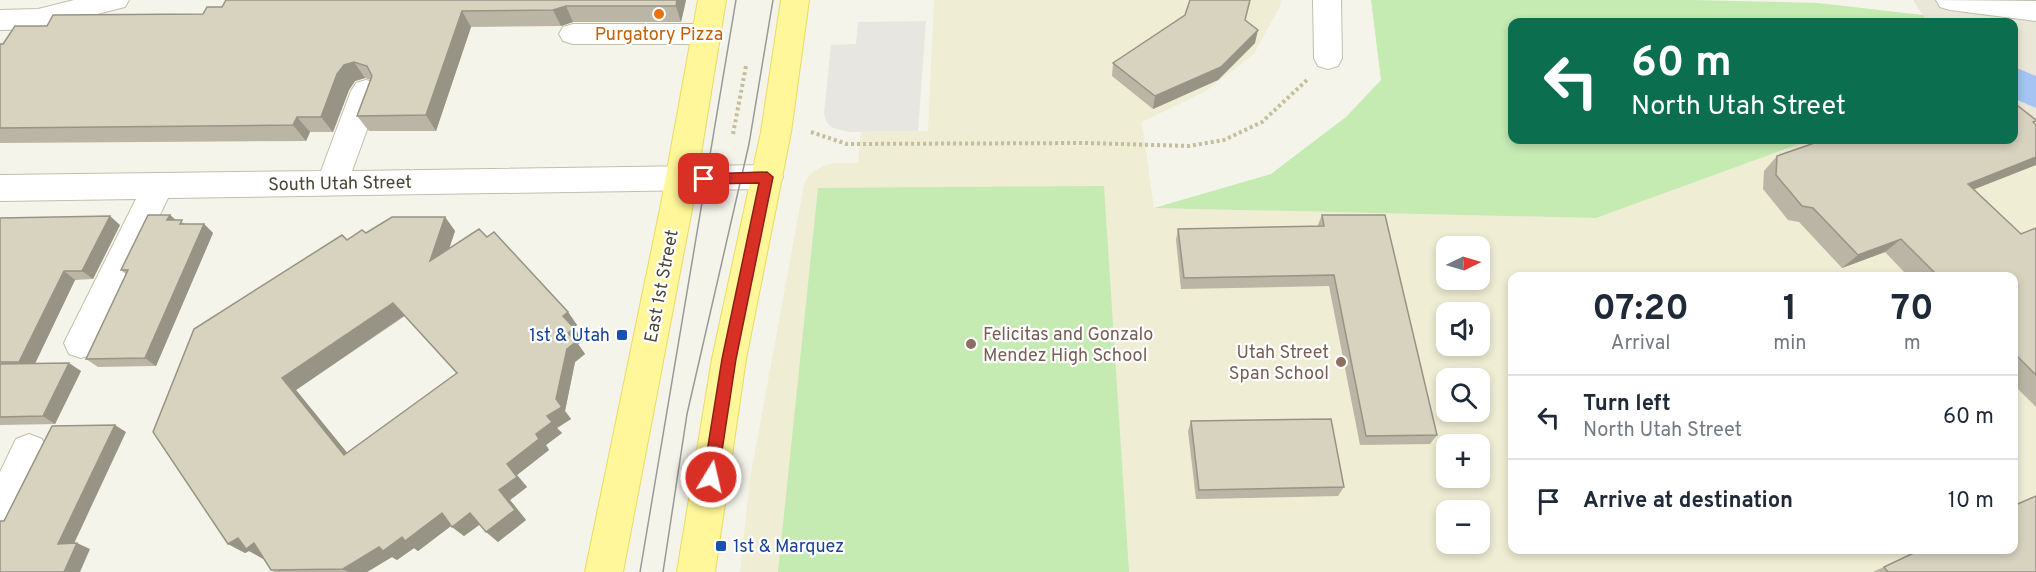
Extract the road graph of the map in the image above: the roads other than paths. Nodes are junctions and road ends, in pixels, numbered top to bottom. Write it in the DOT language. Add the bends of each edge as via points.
graph roads {
  1 [pos="115,0"];
  2 [pos="712,0"];
  3 [pos="795,0"];
  4 [pos="1327,0"];
  5 [pos="1950,0"];
  6 [pos="2021,6"];
  7 [pos="0,20"];
  8 [pos="573,34"];
  9 [pos="706,34"];
  10 [pos="1328,58"];
  11 [pos="366,92"];
  12 [pos="767,177"];
  13 [pos="681,179"];
  14 [pos="332,183"];
  15 [pos="158,186"];
  16 [pos="0,188"];
  17 [pos="81,343"];
  18 [pos="29,451"];
  19 [pos="0,511"];
  20 [pos="604,572"];
  21 [pos="696,572"];
  1 -- 7 [label="street" via="38,19"];
  2 -- 9 [label="main road, East 1st Street"];
  3 -- 12 [label="main road"];
  4 -- 10 [label="street"];
  5 -- 6 [label="street"];
  8 -- 9 [label="street"];
  9 -- 13 [label="main road, East 1st Street"];
  11 -- 14 [label="street"];
  12 -- 13 [label="street, South Utah Street"];
  12 -- 21 [label="main road" via="729,359"];
  13 -- 14 [label="street, South Utah Street"];
  13 -- 20 [label="main road, East 1st Street"];
  14 -- 15 [label="street, South Utah Street"];
  15 -- 16 [label="street, South Utah Street"];
  15 -- 17 [label="street"];
  18 -- 19 [label="street"];
}
